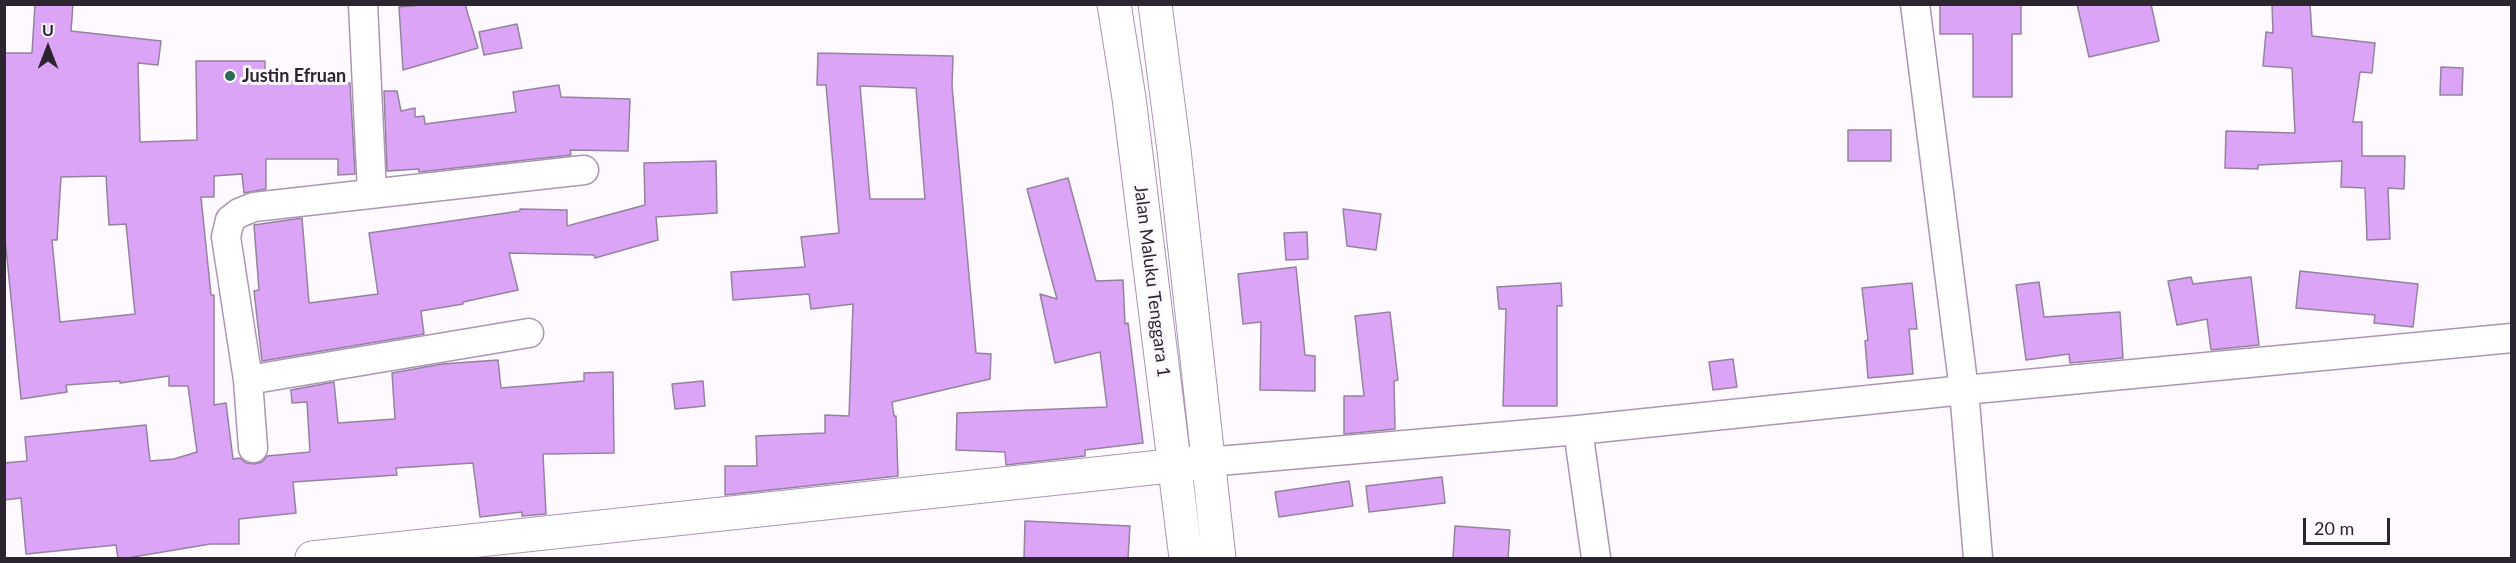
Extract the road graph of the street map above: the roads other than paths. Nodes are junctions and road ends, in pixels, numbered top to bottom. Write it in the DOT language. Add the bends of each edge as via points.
graph roads {
  1 [pos="363,4"];
  2 [pos="1915,4"];
  3 [pos="1108,6"];
  4 [pos="1155,8"];
  5 [pos="584,170"];
  6 [pos="372,193"];
  7 [pos="529,333"];
  8 [pos="2511,338"];
  9 [pos="248,380"];
  10 [pos="1964,390"];
  11 [pos="1578,430"];
  12 [pos="253,448"];
  13 [pos="1207,462"];
  14 [pos="1175,464"];
  15 [pos="312,558"];
  16 [pos="1186,558"];
  17 [pos="1219,558"];
  18 [pos="1596,558"];
  19 [pos="1978,558"];
  1 -- 6 [label="street"];
  2 -- 10 [label="street"];
  3 -- 4 [label="main road"];
  3 -- 14 [label="main road, Jalan Maluku Tenggara 1" via="1129,98"];
  4 -- 13 [label="main road, Jalan Maluku Tenggara 1"];
  5 -- 6 [label="street"];
  6 -- 9 [label="street" via="254,207 230,220 226,237"];
  7 -- 9 [label="street"];
  8 -- 10 [label="street"];
  9 -- 12 [label="street"];
  10 -- 11 [label="street"];
  10 -- 19 [label="street"];
  11 -- 13 [label="street"];
  11 -- 18 [label="street"];
  13 -- 14 [label="main road"];
  13 -- 17 [label="main road, Jalan Maluku Tenggara 1"];
  14 -- 15 [label="main road"];
  14 -- 16 [label="main road, Jalan Maluku Tenggara 1"];
}
